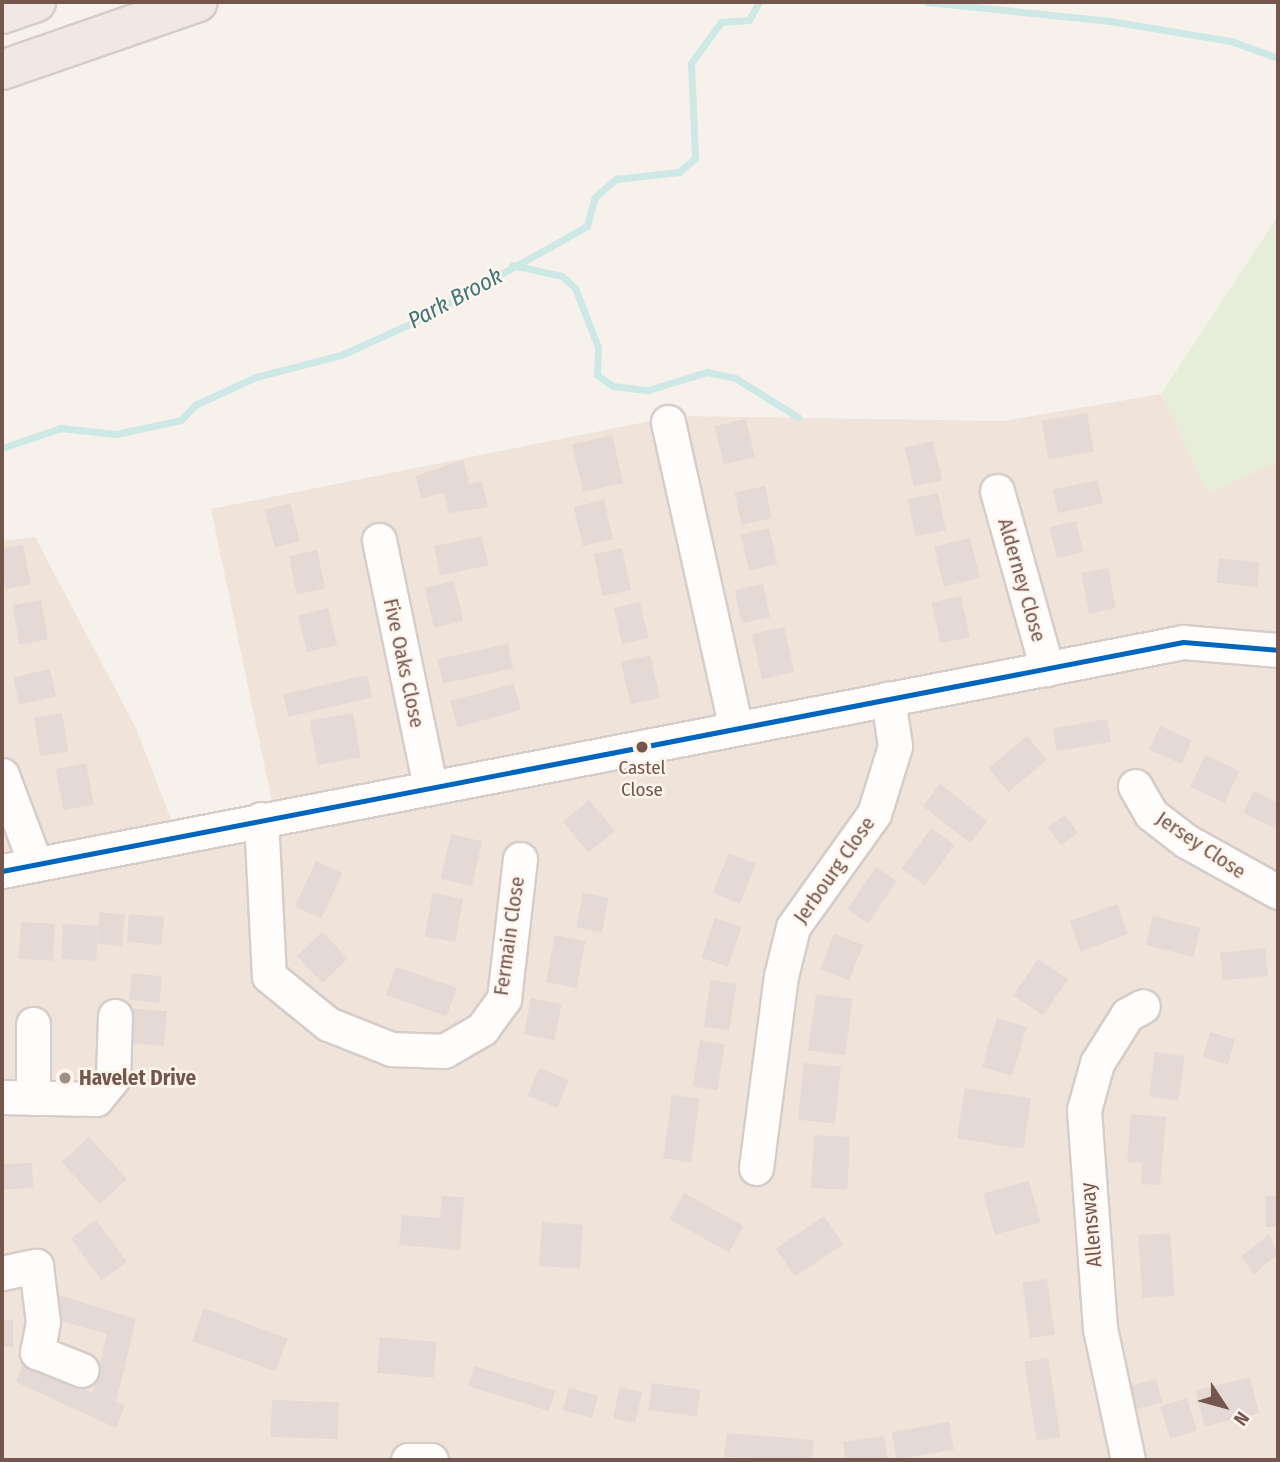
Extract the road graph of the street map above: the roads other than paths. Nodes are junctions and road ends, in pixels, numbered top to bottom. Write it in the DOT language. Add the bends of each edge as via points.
graph roads {
  1 [pos="36,2"];
  2 [pos="198,2"];
  3 [pos="2,13"];
  4 [pos="2,70"];
  5 [pos="668,422"];
  6 [pos="997,491"];
  7 [pos="379,540"];
  8 [pos="1278,650"];
  9 [pos="1046,668"];
  10 [pos="888,699"];
  11 [pos="736,728"];
  12 [pos="2,775"];
  13 [pos="1135,786"];
  14 [pos="430,787"];
  15 [pos="261,819"];
  16 [pos="520,859"];
  17 [pos="35,863"];
  18 [pos="2,871"];
  19 [pos="1278,892"];
  20 [pos="1143,1006"];
  21 [pos="115,1016"];
  22 [pos="33,1024"];
  23 [pos="17,1097"];
  24 [pos="756,1168"];
  25 [pos="2,1273"];
  26 [pos="82,1370"];
  27 [pos="408,1460"];
  28 [pos="431,1460"];
  29 [pos="1128,1460"];
  1 -- 3 [label="highway"];
  2 -- 4 [label="highway"];
  5 -- 11 [label="street"];
  6 -- 9 [label="street, Alderney Close"];
  7 -- 14 [label="street, Five Oaks Close"];
  8 -- 9 [label="street" via="1183,642"];
  9 -- 10 [label="street"];
  10 -- 11 [label="street"];
  10 -- 24 [label="street, Jerbourg Close" via="895,746 874,814 793,927 781,976"];
  11 -- 14 [label="street"];
  12 -- 17 [label="street"];
  13 -- 19 [label="street, Jersey Close" via="1152,814 1186,841"];
  14 -- 15 [label="street"];
  15 -- 16 [label="street, Fermain Close" via="269,976 328,1024 391,1049 444,1051 482,1029 504,999"];
  15 -- 17 [label="street"];
  17 -- 18 [label="street"];
  20 -- 29 [label="street, Allensway" via="1127,1015 1097,1063 1084,1110 1100,1328"];
  21 -- 23 [label="street" via="113,1078 96,1099"];
  22 -- 23 [label="street"];
  25 -- 26 [label="street" via="36,1266 43,1322 37,1352"];
  27 -- 28 [label="street"];
}
